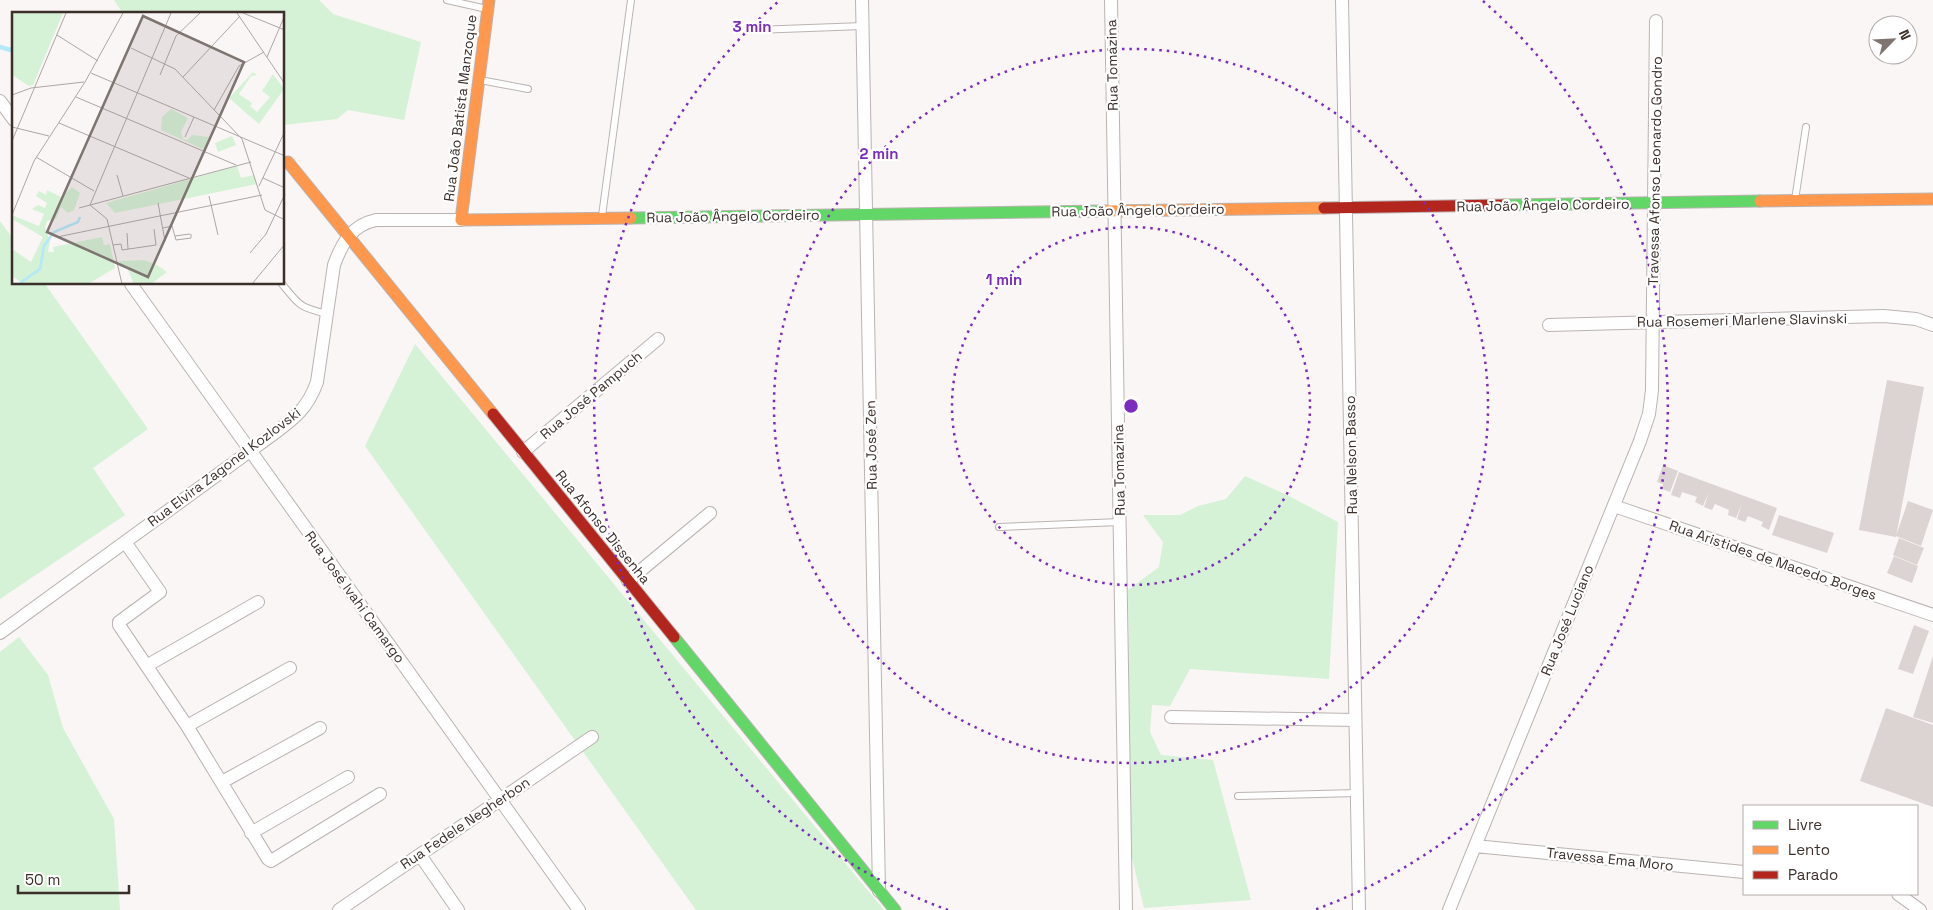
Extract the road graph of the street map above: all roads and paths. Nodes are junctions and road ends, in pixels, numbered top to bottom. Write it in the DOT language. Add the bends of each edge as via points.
graph roads {
  1 [pos="447,0"];
  2 [pos="631,0"];
  3 [pos="862,0"];
  4 [pos="1110,0"];
  5 [pos="1342,0"];
  6 [pos="488,5"];
  7 [pos="1656,21"];
  8 [pos="863,26"];
  9 [pos="753,30"];
  10 [pos="478,80"];
  11 [pos="528,89"];
  12 [pos="0,101"];
  13 [pos="12,117"];
  14 [pos="1806,127"];
  15 [pos="288,162"];
  16 [pos="1933,199"];
  17 [pos="1795,201"];
  18 [pos="1654,203"];
  19 [pos="1346,208"];
  20 [pos="1114,211"];
  21 [pos="866,214"];
  22 [pos="601,218"];
  23 [pos="461,220"];
  24 [pos="348,236"];
  25 [pos="132,285"];
  26 [pos="283,285"];
  27 [pos="327,314"];
  28 [pos="1653,322"];
  29 [pos="1549,324"];
  30 [pos="1933,325"];
  31 [pos="658,339"];
  32 [pos="250,450"];
  33 [pos="523,452"];
  34 [pos="1614,506"];
  35 [pos="710,513"];
  36 [pos="1120,522"];
  37 [pos="999,527"];
  38 [pos="125,542"];
  39 [pos="628,581"];
  40 [pos="258,602"];
  41 [pos="1933,615"];
  42 [pos="0,632"];
  43 [pos="148,665"];
  44 [pos="290,668"];
  45 [pos="1171,717"];
  46 [pos="1356,720"];
  47 [pos="187,726"];
  48 [pos="320,728"];
  49 [pos="592,737"];
  50 [pos="348,777"];
  51 [pos="222,782"];
  52 [pos="1357,793"];
  53 [pos="380,794"];
  54 [pos="1238,796"];
  55 [pos="500,800"];
  56 [pos="251,833"];
  57 [pos="1475,846"];
  58 [pos="420,855"];
  59 [pos="1743,872"];
  60 [pos="879,890"];
  61 [pos="1899,895"];
  62 [pos="339,910"];
  63 [pos="458,910"];
  64 [pos="579,910"];
  65 [pos="895,910"];
  66 [pos="1126,910"];
  67 [pos="1359,910"];
  68 [pos="1449,910"];
  69 [pos="1920,910"];
  1 -- 6 [label="lane"];
  2 -- 22 [label="lane"];
  3 -- 8 [label="street, Rua José Zen"];
  4 -- 20 [label="street, Rua Tomazina"];
  5 -- 19 [label="street, Rua Nelson Basso"];
  6 -- 10 [label="street, Rua João Batista Manzoque"];
  7 -- 18 [label="street, Travessa Afonso Leonardo Gondro"];
  8 -- 9 [label="lane"];
  8 -- 21 [label="street, Rua José Zen"];
  10 -- 11 [label="lane"];
  10 -- 23 [label="street, Rua João Batista Manzoque"];
  12 -- 13 [label="street"];
  14 -- 17 [label="lane"];
  15 -- 24 [label="street, Rua Afonso Dissenha"];
  16 -- 17 [label="street, Rua João Ângelo Cordeiro"];
  17 -- 18 [label="street, Rua João Ângelo Cordeiro"];
  18 -- 19 [label="street, Rua João Ângelo Cordeiro"];
  18 -- 28 [label="street, Travessa Afonso Leonardo Gondro"];
  19 -- 20 [label="street, Rua João Ângelo Cordeiro"];
  19 -- 46 [label="street, Rua Nelson Basso"];
  20 -- 21 [label="street, Rua João Ângelo Cordeiro"];
  20 -- 36 [label="street, Rua Tomazina"];
  21 -- 22 [label="street, Rua João Ângelo Cordeiro"];
  21 -- 60 [label="street, Rua José Zen"];
  22 -- 23 [label="street, Rua João Ângelo Cordeiro"];
  23 -- 24 [label="street, Rua João Ângelo Cordeiro" via="376,220 365,222"];
  24 -- 27 [label="street, Rua Elvira Zagonel Kozlovski" via="334,265"];
  24 -- 33 [label="street, Rua Afonso Dissenha"];
  25 -- 32 [label="street, Rua José Ivahí Camargo"];
  26 -- 27 [label="lane" via="298,304"];
  27 -- 32 [label="street, Rua Elvira Zagonel Kozlovski" via="312,396 292,420"];
  28 -- 29 [label="street, Rua Rosemeri Marlene Slavinski"];
  28 -- 30 [label="street, Rua Rosemeri Marlene Slavinski" via="1884,316 1916,319"];
  28 -- 34 [label="street, Rua José Luciano" via="1649,414"];
  31 -- 33 [label="street, Rua José Pampuch"];
  32 -- 38 [label="street, Rua Elvira Zagonel Kozlovski"];
  32 -- 55 [label="street, Rua José Ivahí Camargo"];
  33 -- 39 [label="street, Rua Afonso Dissenha"];
  34 -- 41 [label="street, Rua Aristides de Macedo Borges"];
  34 -- 57 [label="street, Rua José Luciano"];
  35 -- 39 [label="street"];
  36 -- 37 [label="lane"];
  36 -- 66 [label="street, Rua Tomazina"];
  38 -- 42 [label="street, Rua Elvira Zagonel Kozlovski"];
  38 -- 43 [label="street" via="160,592 119,622"];
  39 -- 60 [label="street, Rua Afonso Dissenha"];
  40 -- 43 [label="street"];
  43 -- 47 [label="street"];
  44 -- 47 [label="street"];
  45 -- 46 [label="street"];
  46 -- 52 [label="street, Rua Nelson Basso"];
  47 -- 51 [label="street"];
  48 -- 51 [label="street"];
  49 -- 55 [label="street, Rua Fedele Negherbon"];
  50 -- 56 [label="street"];
  51 -- 56 [label="street"];
  52 -- 54 [label="lane"];
  52 -- 67 [label="street, Rua Nelson Basso"];
  53 -- 56 [label="street" via="271,861"];
  55 -- 58 [label="street, Rua Fedele Negherbon"];
  55 -- 64 [label="street, Rua José Ivahí Camargo"];
  57 -- 59 [label="street, Travessa Ema Moro"];
  57 -- 68 [label="street, Rua José Luciano"];
  58 -- 62 [label="street, Rua Fedele Negherbon"];
  58 -- 63 [label="street"];
  60 -- 65 [label="street, Rua Afonso Dissenha"];
  61 -- 69 [label="street"];
}
